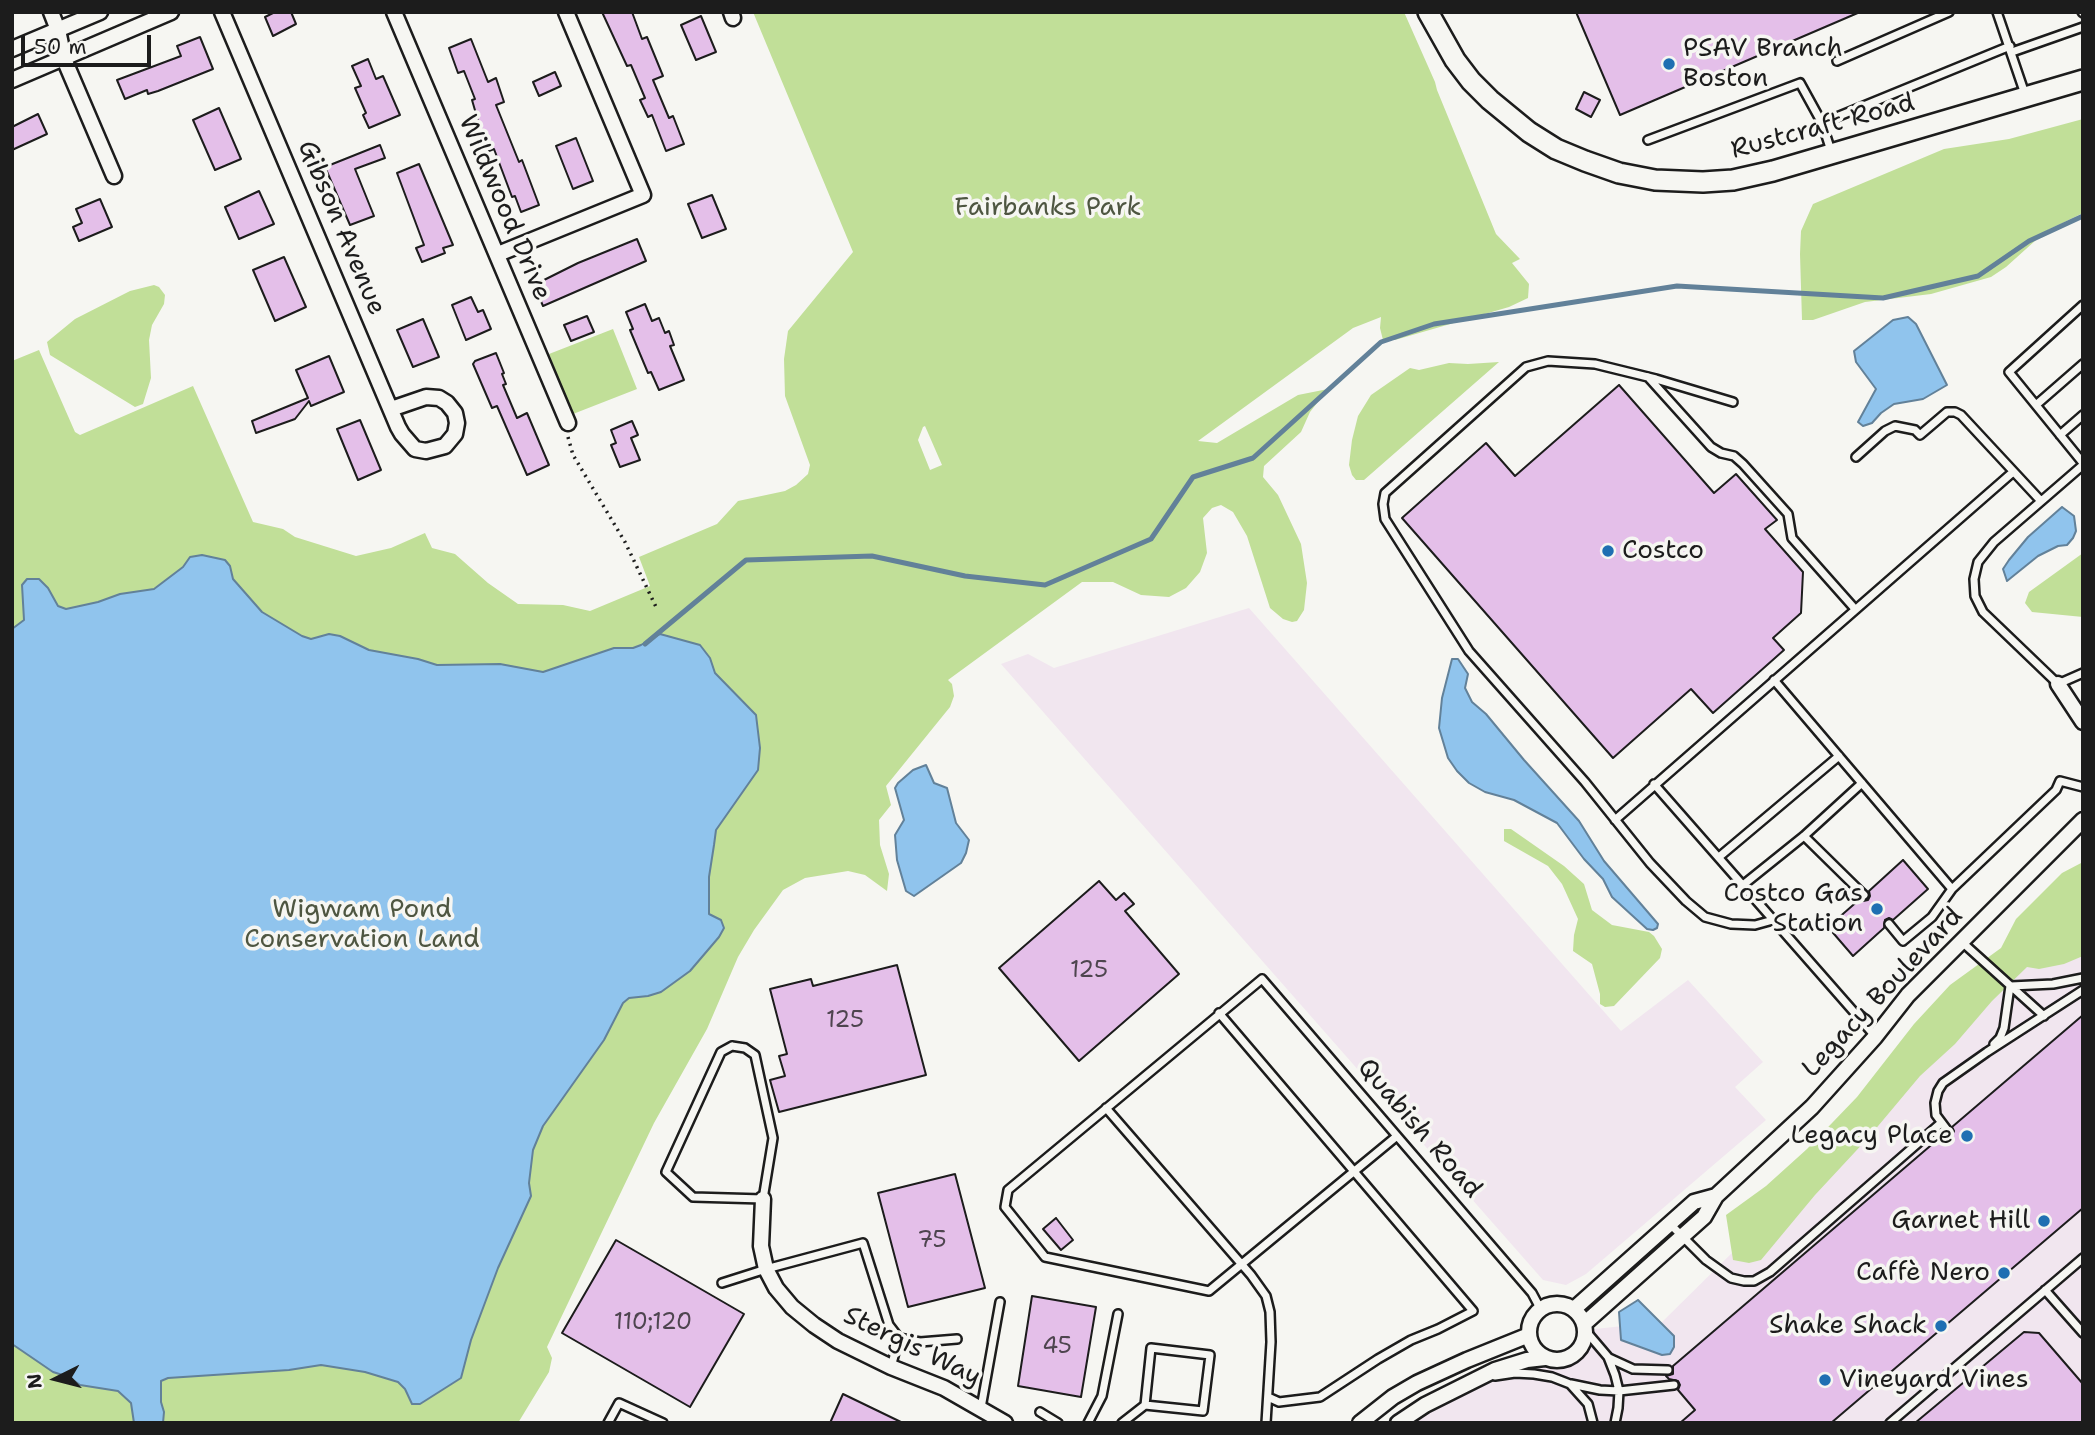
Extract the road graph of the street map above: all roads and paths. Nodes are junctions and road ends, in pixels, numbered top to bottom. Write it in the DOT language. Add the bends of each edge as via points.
graph roads {
  1 [pos="51,12"];
  2 [pos="100,12"];
  3 [pos="171,12"];
  4 [pos="222,12"];
  5 [pos="394,12"];
  6 [pos="566,12"];
  7 [pos="1428,12"];
  8 [pos="1949,12"];
  9 [pos="1997,12"];
  10 [pos="2083,27"];
  11 [pos="58,30"];
  12 [pos="12,49"];
  13 [pos="2011,49"];
  14 [pos="64,59"];
  15 [pos="1837,61"];
  16 [pos="12,80"];
  17 [pos="2083,80"];
  18 [pos="2026,97"];
  19 [pos="1822,123"];
  20 [pos="1648,140"];
  21 [pos="1832,155"];
  22 [pos="114,176"];
  23 [pos="498,254"];
  24 [pos="2083,305"];
  25 [pos="2083,364"];
  26 [pos="1648,377"];
  27 [pos="1733,402"];
  28 [pos="2036,405"];
  29 [pos="391,409"];
  30 [pos="2083,415"];
  31 [pos="568,423"];
  32 [pos="2060,435"];
  33 [pos="1857,457"];
  34 [pos="2083,464"];
  35 [pos="2013,472"];
  36 [pos="2040,500"];
  37 [pos="657,609"];
  38 [pos="1854,609"];
  39 [pos="2083,673"];
  40 [pos="1774,680"];
  41 [pos="2058,684"];
  42 [pos="2083,722"];
  43 [pos="1839,756"];
  44 [pos="1862,783"];
  45 [pos="1654,784"];
  46 [pos="2083,788"];
  47 [pos="1615,820"];
  48 [pos="2083,820"];
  49 [pos="1804,836"];
  50 [pos="1719,857"];
  51 [pos="1743,885"];
  52 [pos="1952,889"];
  53 [pos="1864,895"];
  54 [pos="1773,920"];
  55 [pos="1889,923"];
  56 [pos="1962,942"];
  57 [pos="2083,978"];
  58 [pos="2010,986"];
  59 [pos="2083,990"];
  60 [pos="1219,1013"];
  61 [pos="2044,1016"];
  62 [pos="1875,1037"];
  63 [pos="1987,1052"];
  64 [pos="1106,1108"];
  65 [pos="1941,1124"];
  66 [pos="1948,1131"];
  67 [pos="1397,1136"];
  68 [pos="1354,1172"];
  69 [pos="1716,1196"];
  70 [pos="763,1199"];
  71 [pos="1670,1224"];
  72 [pos="1683,1237"];
  73 [pos="2083,1258"];
  74 [pos="1242,1264"];
  75 [pos="766,1269"];
  76 [pos="722,1283"];
  77 [pos="2045,1290"];
  78 [pos="1000,1302"];
  79 [pos="1541,1308"];
  80 [pos="1574,1309"];
  81 [pos="1118,1314"];
  82 [pos="1585,1327"];
  83 [pos="2083,1333"];
  84 [pos="1529,1335"];
  85 [pos="899,1338"];
  86 [pos="957,1339"];
  87 [pos="1545,1357"];
  88 [pos="1608,1357"];
  89 [pos="891,1367"];
  90 [pos="1668,1370"];
  91 [pos="1470,1382"];
  92 [pos="1570,1384"];
  93 [pos="1674,1385"];
  94 [pos="1619,1391"];
  95 [pos="1268,1397"];
  96 [pos="1145,1405"];
  97 [pos="981,1409"];
  98 [pos="1040,1412"];
  99 [pos="608,1423"];
  100 [pos="663,1423"];
  101 [pos="1004,1423"];
  102 [pos="1058,1423"];
  103 [pos="1088,1423"];
  104 [pos="1122,1423"];
  105 [pos="1266,1423"];
  106 [pos="1360,1423"];
  107 [pos="1398,1423"];
  108 [pos="1593,1423"];
  109 [pos="1615,1423"];
  110 [pos="1891,1423"];
  1 -- 11 [label="street"];
  2 -- 11 [label="street"];
  3 -- 14 [label="street"];
  4 -- 29 [label="street, Gibson Avenue"];
  5 -- 23 [label="street, Wildwood Drive"];
  6 -- 23 [label="street" via="643,195"];
  7 -- 21 [label="main road, Rustcraft Road" via="1455,60 1490,100 1538,138 1596,165 1637,177 1703,182 1733,180"];
  8 -- 15 [label="lane"];
  9 -- 13 [label="lane"];
  10 -- 13 [label="lane"];
  11 -- 12 [label="street"];
  11 -- 14 [label="street"];
  13 -- 18 [label="lane"];
  13 -- 19 [label="lane"];
  14 -- 16 [label="street"];
  14 -- 22 [label="street"];
  17 -- 18 [label="main road, Rustcraft Road"];
  18 -- 21 [label="main road, Rustcraft Road"];
  19 -- 20 [label="lane" via="1800,83"];
  19 -- 21 [label="lane"];
  23 -- 31 [label="street, Wildwood Drive"];
  24 -- 28 [label="lane" via="2009,372"];
  25 -- 28 [label="lane"];
  26 -- 27 [label="lane"];
  26 -- 38 [label="lane" via="1711,447 1734,456 1788,514 1792,538"];
  26 -- 47 [label="lane" via="1595,364 1548,361 1526,367 1385,494 1383,504 1385,519 1469,651"];
  28 -- 32 [label="lane"];
  29 -- 29 [label="street, Gibson Avenue" via="406,441 415,449 445,446 454,434 456,418 450,405 439,398 430,396"];
  30 -- 32 [label="lane"];
  31 -- 37 [label="path" via="573,455 625,542"];
  32 -- 34 [label="lane"];
  33 -- 35 [label="lane" via="1895,426 1920,435 1947,412 1955,412"];
  34 -- 36 [label="lane"];
  35 -- 36 [label="lane"];
  35 -- 38 [label="lane"];
  36 -- 41 [label="lane" via="1982,554 1974,587 1983,611"];
  38 -- 40 [label="lane"];
  39 -- 41 [label="lane"];
  40 -- 43 [label="lane"];
  40 -- 45 [label="lane"];
  41 -- 42 [label="street"];
  43 -- 44 [label="lane"];
  43 -- 50 [label="lane"];
  44 -- 49 [label="lane"];
  44 -- 52 [label="lane"];
  45 -- 47 [label="lane"];
  45 -- 50 [label="lane"];
  46 -- 52 [label="lane" via="2060,781 2056,790"];
  47 -- 54 [label="lane" via="1704,917 1731,924"];
  48 -- 56 [label="street, Legacy Boulevard"];
  49 -- 51 [label="lane"];
  49 -- 53 [label="lane"];
  50 -- 51 [label="lane"];
  51 -- 54 [label="lane"];
  52 -- 55 [label="lane" via="1932,917 1903,941"];
  54 -- 62 [label="lane"];
  56 -- 58 [label="lane"];
  56 -- 62 [label="street, Legacy Boulevard" via="1908,995"];
  57 -- 58 [label="lane"];
  58 -- 61 [label="lane"];
  58 -- 63 [label="lane" via="2002,1033"];
  59 -- 61 [label="lane"];
  60 -- 64 [label="lane"];
  60 -- 67 [label="lane, Quabish Road" via="1262,979"];
  60 -- 68 [label="lane"];
  61 -- 63 [label="lane"];
  62 -- 69 [label="street, Legacy Boulevard" via="1812,1107"];
  63 -- 65 [label="lane" via="1938,1091 1936,1115"];
  64 -- 74 [label="lane"];
  64 -- 74 [label="lane" via="1008,1190 1005,1206 1045,1258 1209,1291"];
  65 -- 66 [label="lane"];
  65 -- 72 [label="lane" via="1762,1278 1731,1278"];
  67 -- 68 [label="lane"];
  67 -- 79 [label="lane, Quabish Road"];
  68 -- 74 [label="lane"];
  68 -- 95 [label="lane" via="1473,1311 1400,1347 1320,1397 1279,1402"];
  69 -- 71 [label="street, Legacy Boulevard" via="1694,1202"];
  69 -- 72 [label="street, Legacy Boulevard" via="1704,1217"];
  70 -- 70 [label="lane" via="693,1197 666,1172 721,1052 732,1046 755,1055 773,1138"];
  70 -- 75 [label="street, Stergis Way" via="761,1246"];
  71 -- 72 [label="lane"];
  71 -- 80 [label="street, Legacy Boulevard"];
  72 -- 82 [label="street, Legacy Boulevard"];
  73 -- 77 [label="lane"];
  74 -- 95 [label="lane" via="1266,1296 1270,1312"];
  75 -- 76 [label="lane"];
  75 -- 85 [label="lane" via="863,1244 889,1325"];
  75 -- 89 [label="street, Stergis Way" via="792,1307 814,1325"];
  77 -- 83 [label="lane"];
  77 -- 110 [label="lane"];
  78 -- 97 [label="lane"];
  79 -- 80 [label="street" via="1557,1303"];
  79 -- 84 [label="street" via="1531,1320"];
  80 -- 82 [label="street"];
  81 -- 103 [label="lane" via="1102,1396"];
  82 -- 87 [label="street" via="1581,1346 1573,1355 1557,1360"];
  82 -- 88 [label="lane"];
  84 -- 87 [label="street" via="1534,1349"];
  84 -- 106 [label="street" via="1417,1383"];
  85 -- 86 [label="lane" via="920,1342"];
  85 -- 89 [label="lane"];
  87 -- 91 [label="street" via="1509,1365"];
  88 -- 90 [label="lane" via="1633,1369"];
  88 -- 94 [label="lane"];
  89 -- 97 [label="street, Stergis Way"];
  91 -- 92 [label="lane" via="1515,1373"];
  91 -- 107 [label="street"];
  92 -- 94 [label="lane"];
  92 -- 108 [label="lane" via="1588,1404"];
  93 -- 94 [label="lane"];
  94 -- 109 [label="lane"];
  95 -- 105 [label="lane"];
  96 -- 96 [label="lane" via="1203,1411 1210,1355 1151,1348"];
  96 -- 104 [label="lane"];
  97 -- 101 [label="street, Stergis Way"];
  98 -- 102 [label="lane"];
  99 -- 100 [label="lane" via="619,1403"];
}
